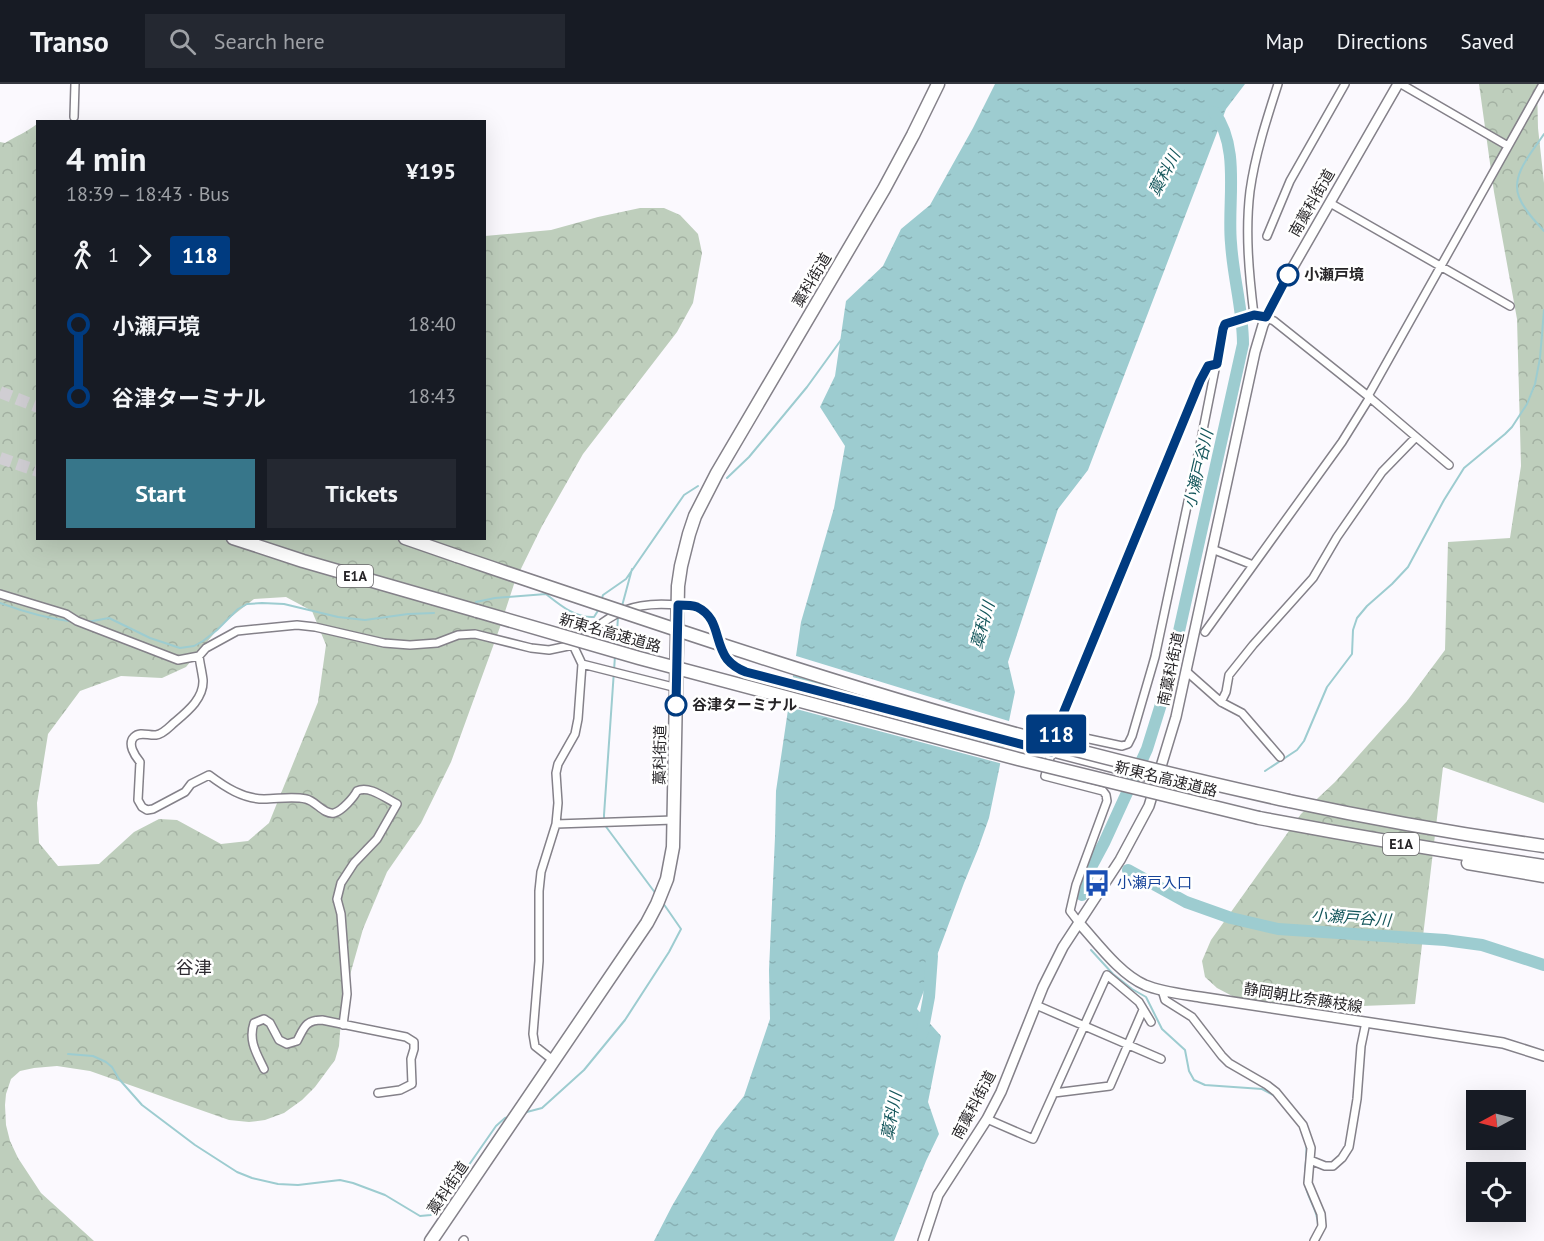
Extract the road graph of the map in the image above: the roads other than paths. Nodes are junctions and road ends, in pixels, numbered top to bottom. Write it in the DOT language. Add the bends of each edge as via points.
graph roads {
  1 [pos="75,84"];
  2 [pos="938,84"];
  3 [pos="1278,84"];
  4 [pos="1345,84"];
  5 [pos="1399,84"];
  6 [pos="1543,84"];
  7 [pos="74,117"];
  8 [pos="1508,146"];
  9 [pos="1330,202"];
  10 [pos="1267,236"];
  11 [pos="1440,267"];
  12 [pos="1510,306"];
  13 [pos="1254,315"];
  14 [pos="1266,317"];
  15 [pos="1217,364"];
  16 [pos="1369,396"];
  17 [pos="1416,437"];
  18 [pos="1449,465"];
  19 [pos="239,540"];
  20 [pos="411,540"];
  21 [pos="1212,549"];
  22 [pos="1253,565"];
  23 [pos="0,594"];
  24 [pos="678,605"];
  25 [pos="1205,632"];
  26 [pos="573,645"];
  27 [pos="199,656"];
  28 [pos="582,663"];
  29 [pos="1186,671"];
  30 [pos="677,688"];
  31 [pos="1221,702"];
  32 [pos="1057,732"];
  33 [pos="1051,752"];
  34 [pos="1280,757"];
  35 [pos="1157,779"];
  36 [pos="674,820"];
  37 [pos="556,824"];
  38 [pos="1331,832"];
  39 [pos="1544,846"];
  40 [pos="1544,866"];
  41 [pos="1544,876"];
  42 [pos="1080,924"];
  43 [pos="1162,990"];
  44 [pos="1036,1005"];
  45 [pos="1143,1010"];
  46 [pos="1151,1022"];
  47 [pos="1366,1022"];
  48 [pos="343,1025"];
  49 [pos="1084,1025"];
  50 [pos="1128,1045"];
  51 [pos="1543,1054"];
  52 [pos="1161,1059"];
  53 [pos="554,1061"];
  54 [pos="264,1069"];
  55 [pos="378,1093"];
  56 [pos="1054,1093"];
  57 [pos="987,1119"];
  58 [pos="1310,1160"];
  59 [pos="432,1241"];
  60 [pos="922,1241"];
  61 [pos="1314,1241"];
  1 -- 7 [label="street"];
  2 -- 24 [label="highway, 藁科街道" via="884,189 695,516 684,549"];
  3 -- 13 [label="street" via="1250,192 1248,240"];
  4 -- 10 [label="street" via="1290,181"];
  5 -- 8 [label="street"];
  5 -- 9 [label="main road, 南藁科街道"];
  6 -- 8 [label="street"];
  8 -- 11 [label="street"];
  9 -- 11 [label="street"];
  9 -- 14 [label="main road, 南藁科街道"];
  11 -- 12 [label="street"];
  11 -- 16 [label="street"];
  13 -- 14 [label="street"];
  13 -- 15 [label="street" via="1225,324"];
  14 -- 16 [label="street"];
  14 -- 21 [label="main road, 南藁科街道"];
  15 -- 32 [label="street" via="1208,366 1200,381"];
  15 -- 32 [label="street" via="1155,657 1132,736 1122,746"];
  16 -- 17 [label="street"];
  16 -- 22 [label="street" via="1342,442"];
  17 -- 18 [label="street"];
  17 -- 31 [label="street" via="1382,472 1313,578 1229,675"];
  19 -- 38 [label="highway, 新東名高速道路 / E1A, bridge" via="650,661 1018,759"];
  20 -- 39 [label="highway, 新東名高速道路 / E1A, bridge" via="776,662 1125,763 1340,812"];
  21 -- 22 [label="street"];
  21 -- 29 [label="main road, 南藁科街道"];
  22 -- 25 [label="street"];
  23 -- 27 [label="street" via="66,614 167,657 178,660"];
  24 -- 26 [label="street" via="660,603 626,609"];
  24 -- 30 [label="highway, 藁科街道"];
  24 -- 33 [label="main road" via="696,607 709,616 726,657 746,672"];
  26 -- 27 [label="street" via="549,650 531,648 476,633 410,645 297,625 237,631"];
  26 -- 28 [label="street"];
  27 -- 48 [label="street" via="203,682 194,706 161,734 141,733 132,739 134,755 140,762 138,800 142,807 153,809 209,775 226,788 253,798 306,799 333,814 362,789 397,804 378,839 354,863 337,898 342,914 347,994"];
  28 -- 30 [label="street"];
  28 -- 37 [label="street" via="575,734 556,773"];
  29 -- 31 [label="street"];
  29 -- 35 [label="main road, 南藁科街道"];
  30 -- 36 [label="highway, 藁科街道"];
  31 -- 34 [label="street" via="1242,713"];
  32 -- 33 [label="street"];
  33 -- 35 [label="main road"];
  33 -- 42 [label="street" via="1045,776 1103,790 1106,795 1070,911"];
  35 -- 42 [label="main road, 南藁科街道" via="1149,806"];
  36 -- 37 [label="street"];
  36 -- 53 [label="highway, 藁科街道" via="667,879 657,904"];
  37 -- 53 [label="street" via="541,872 533,1034 535,1046"];
  38 -- 40 [label="highway, 新東名高速道路 / E1A"];
  38 -- 41 [label="highway" via="1461,862"];
  42 -- 43 [label="main road, 静岡朝比奈藤枝線" via="1125,973"];
  42 -- 44 [label="main road, 南藁科街道" via="1064,947"];
  43 -- 47 [label="main road, 静岡朝比奈藤枝線"];
  43 -- 58 [label="street" via="1165,1000 1192,1017 1222,1056 1283,1100 1303,1125 1311,1148"];
  44 -- 49 [label="street"];
  44 -- 57 [label="main road, 南藁科街道"];
  45 -- 46 [label="street"];
  45 -- 49 [label="street" via="1107,975"];
  45 -- 50 [label="street"];
  47 -- 51 [label="main road, 静岡朝比奈藤枝線" via="1503,1043"];
  47 -- 58 [label="street" via="1349,1147 1333,1166"];
  48 -- 54 [label="street" via="314,1020 297,1041 287,1044 279,1040 264,1019 254,1023 252,1042"];
  48 -- 55 [label="street" via="414,1042 412,1084"];
  49 -- 50 [label="street"];
  49 -- 56 [label="street"];
  50 -- 52 [label="street"];
  50 -- 56 [label="street" via="1110,1086"];
  53 -- 59 [label="highway, 藁科街道"];
  56 -- 57 [label="street" via="1034,1139"];
  57 -- 60 [label="main road, 南藁科街道" via="938,1195"];
  58 -- 61 [label="street" via="1308,1183 1322,1226"];
}
